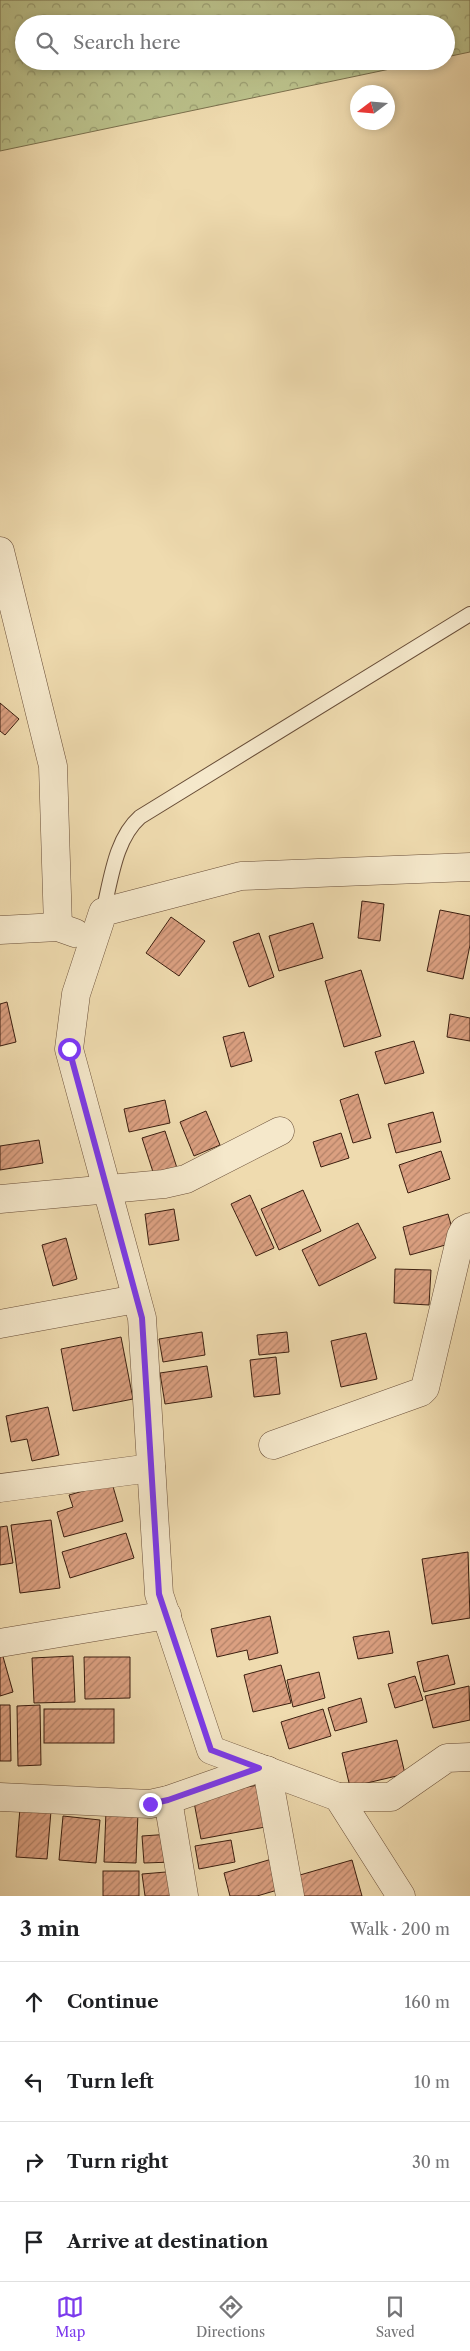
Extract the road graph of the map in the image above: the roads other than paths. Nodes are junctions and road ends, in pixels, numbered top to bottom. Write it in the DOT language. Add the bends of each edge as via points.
graph roads {
  1 [pos="0,551"];
  2 [pos="470,614"];
  3 [pos="470,867"];
  4 [pos="103,912"];
  5 [pos="58,927"];
  6 [pos="0,930"];
  7 [pos="94,940"];
  8 [pos="280,1131"];
  9 [pos="106,1189"];
  10 [pos="0,1199"];
  11 [pos="470,1227"];
  12 [pos="136,1299"];
  13 [pos="0,1324"];
  14 [pos="273,1445"];
  15 [pos="151,1468"];
  16 [pos="0,1488"];
  17 [pos="166,1615"];
  18 [pos="0,1642"];
  19 [pos="470,1757"];
  20 [pos="263,1769"];
  21 [pos="0,1796"];
  22 [pos="338,1797"];
  23 [pos="168,1800"];
  24 [pos="184,1896"];
  25 [pos="290,1896"];
  26 [pos="401,1896"];
  1 -- 5 [label="street" via="53,766"];
  2 -- 4 [label="lane" via="140,817 129,827 123,840"];
  3 -- 4 [label="street" via="241,876"];
  4 -- 7 [label="street"];
  5 -- 6 [label="street"];
  5 -- 7 [label="street"];
  7 -- 9 [label="street" via="76,994 69,1049"];
  8 -- 9 [label="street" via="186,1179"];
  9 -- 10 [label="street"];
  9 -- 12 [label="street"];
  11 -- 14 [label="street" via="461,1236 425,1388"];
  12 -- 13 [label="street"];
  12 -- 15 [label="street" via="142,1318"];
  15 -- 16 [label="street"];
  15 -- 17 [label="street" via="159,1594"];
  17 -- 18 [label="street"];
  17 -- 20 [label="street" via="211,1750"];
  19 -- 22 [label="street" via="447,1758 391,1797"];
  20 -- 22 [label="street"];
  20 -- 23 [label="street"];
  20 -- 25 [label="street"];
  21 -- 23 [label="street" via="132,1804"];
  22 -- 26 [label="street"];
  23 -- 24 [label="street"];
}
